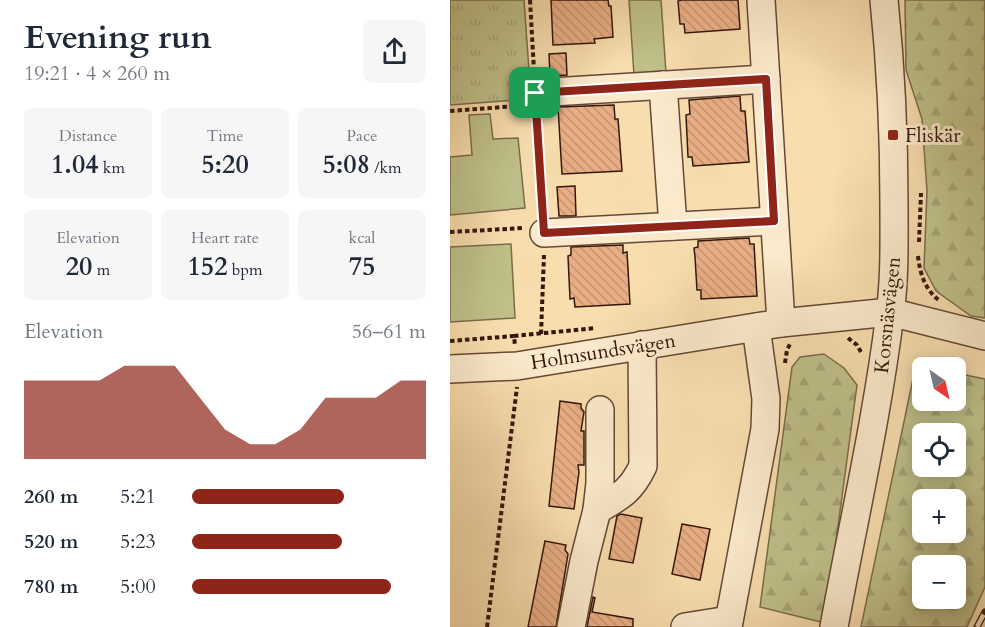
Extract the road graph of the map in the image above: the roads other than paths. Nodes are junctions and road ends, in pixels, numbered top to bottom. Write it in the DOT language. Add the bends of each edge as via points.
graph roads {
  1 [pos="761,0"];
  2 [pos="884,0"];
  3 [pos="766,79"];
  4 [pos="663,85"];
  5 [pos="536,99"];
  6 [pos="774,221"];
  7 [pos="673,226"];
  8 [pos="544,230"];
  9 [pos="890,312"];
  10 [pos="777,330"];
  11 [pos="985,336"];
  12 [pos="642,345"];
  13 [pos="450,369"];
  14 [pos="600,410"];
  15 [pos="597,510"];
  16 [pos="729,623"];
  17 [pos="571,627"];
  18 [pos="685,627"];
  19 [pos="834,627"];
  1 -- 3 [label="street"];
  2 -- 9 [label="street, Korsnäsvägen" via="894,159"];
  3 -- 4 [label="street"];
  3 -- 6 [label="street"];
  4 -- 5 [label="street"];
  4 -- 7 [label="street"];
  6 -- 7 [label="street"];
  6 -- 10 [label="street"];
  7 -- 8 [label="street"];
  9 -- 10 [label="street, Holmsundsvägen"];
  9 -- 11 [label="street, Holmsundsvägen"];
  9 -- 19 [label="street, Korsnäsvägen"];
  10 -- 12 [label="street, Holmsundsvägen"];
  10 -- 16 [label="street" via="764,374 765,429"];
  12 -- 13 [label="street, Holmsundsvägen" via="517,366"];
  12 -- 15 [label="street" via="644,466 634,483"];
  14 -- 15 [label="street"];
  15 -- 17 [label="street"];
  16 -- 18 [label="street"];
}
